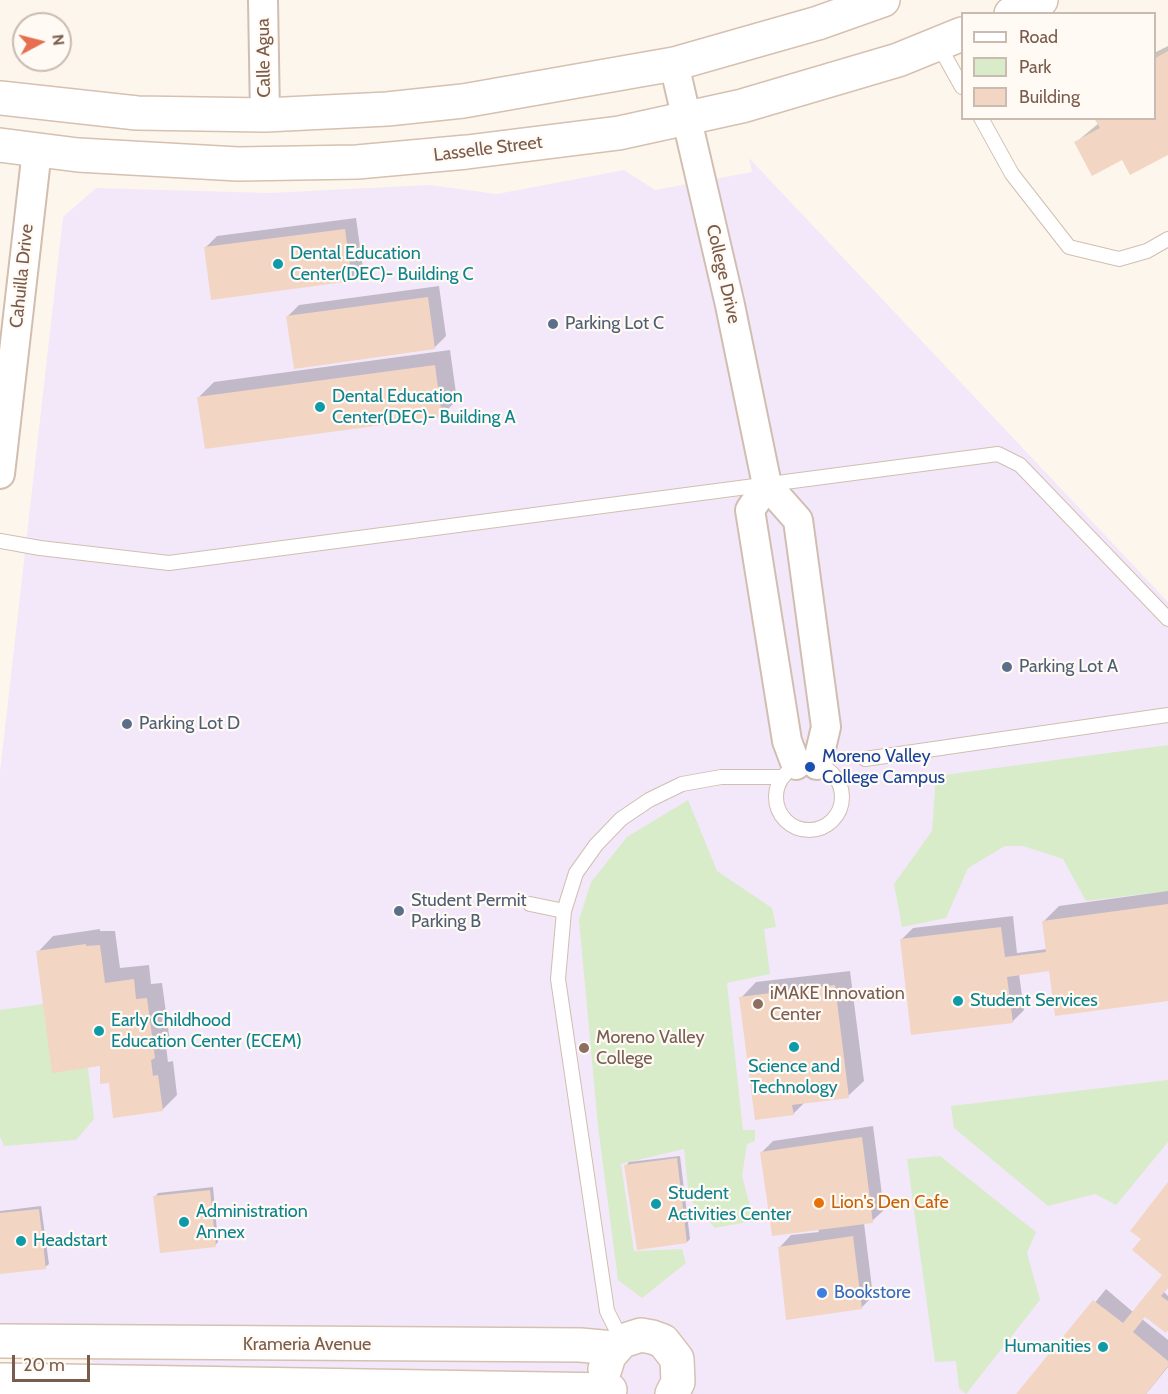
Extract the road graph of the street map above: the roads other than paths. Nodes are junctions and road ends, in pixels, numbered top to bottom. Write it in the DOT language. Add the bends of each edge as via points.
graph roads {
  1 [pos="263,0"];
  2 [pos="883,0"];
  3 [pos="1041,0"];
  4 [pos="1015,12"];
  5 [pos="950,39"];
  6 [pos="674,64"];
  7 [pos="961,80"];
  8 [pos="0,98"];
  9 [pos="265,115"];
  10 [pos="687,117"];
  11 [pos="982,120"];
  12 [pos="0,145"];
  13 [pos="37,150"];
  14 [pos="1168,239"];
  15 [pos="8,339"];
  16 [pos="0,474"];
  17 [pos="767,485"];
  18 [pos="0,541"];
  19 [pos="1168,619"];
  20 [pos="1168,715"];
  21 [pos="865,759"];
  22 [pos="799,769"];
  23 [pos="530,904"];
  24 [pos="564,911"];
  25 [pos="0,1341"];
  26 [pos="618,1345"];
  27 [pos="86,1366"];
  28 [pos="0,1380"];
  29 [pos="310,1390"];
  30 [pos="611,1392"];
  31 [pos="672,1394"];
  1 -- 9 [label="street, Calle Agua"];
  2 -- 6 [label="main road"];
  3 -- 4 [label="main road"];
  5 -- 7 [label="lane"];
  5 -- 10 [label="main road, Lasselle Street" via="898,60 742,106"];
  6 -- 9 [label="main road" via="463,101"];
  6 -- 10 [label="street, College Drive"];
  8 -- 9 [label="main road" via="137,112"];
  9 -- 13 [label="main road" via="251,130 225,141 58,132 45,137"];
  10 -- 13 [label="main road, Lasselle Street" via="619,133 357,162 238,164"];
  10 -- 17 [label="street, College Drive"];
  11 -- 14 [label="lane" via="1012,174 1069,247 1119,259 1147,251"];
  12 -- 13 [label="main road, Lasselle Street"];
  13 -- 15 [label="street, Cahuilla Drive"];
  15 -- 16 [label="street, Cahuilla Drive"];
  17 -- 18 [label="lane" via="169,563"];
  17 -- 19 [label="lane" via="998,454 1011,458"];
  17 -- 22 [label="street" via="750,510 787,741"];
  17 -- 22 [label="street, College Drive" via="798,520 826,727"];
  20 -- 21 [label="lane"];
  22 -- 24 [label="lane" via="682,784 649,800 621,819 596,845 576,873"];
  23 -- 24 [label="lane"];
  24 -- 26 [label="lane" via="558,979 606,1311"];
  25 -- 27 [label="main road, Krameria Avenue"];
  26 -- 27 [label="main road, Krameria Avenue"];
  26 -- 30 [label="main road" via="606,1364"];
  26 -- 31 [label="main road, Krameria Avenue" via="641,1335 671,1349 679,1370"];
  27 -- 28 [label="main road, Krameria Avenue"];
  27 -- 29 [label="main road, Krameria Avenue"];
  29 -- 30 [label="main road, Krameria Avenue"];
}
